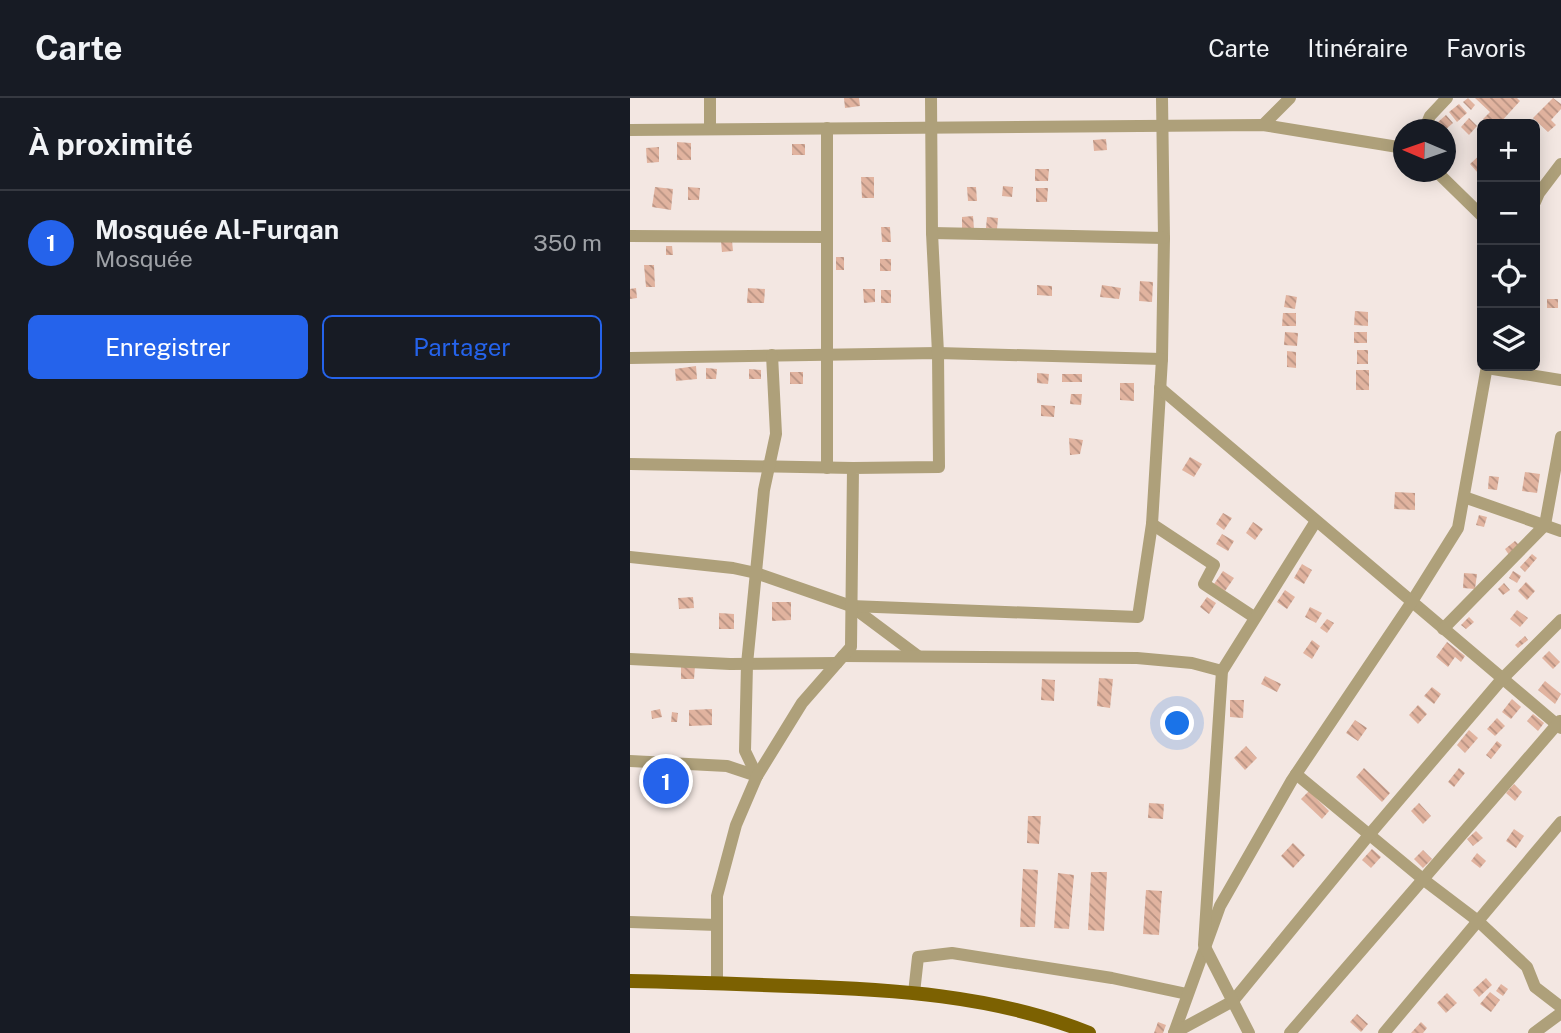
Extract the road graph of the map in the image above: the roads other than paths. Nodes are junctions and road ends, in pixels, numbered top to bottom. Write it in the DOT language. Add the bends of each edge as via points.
graph roads {
  1 [pos="710,98"];
  2 [pos="931,98"];
  3 [pos="1162,98"];
  4 [pos="1290,98"];
  5 [pos="1447,98"];
  6 [pos="1429,119"];
  7 [pos="1263,125"];
  8 [pos="1162,126"];
  9 [pos="932,127"];
  10 [pos="827,128"];
  11 [pos="630,130"];
  12 [pos="710,130"];
  13 [pos="1393,146"];
  14 [pos="1561,164"];
  15 [pos="1447,182"];
  16 [pos="1540,192"];
  17 [pos="1477,211"];
  18 [pos="932,233"];
  19 [pos="630,236"];
  20 [pos="827,237"];
  21 [pos="1164,238"];
  22 [pos="938,353"];
  23 [pos="827,354"];
  24 [pos="772,355"];
  25 [pos="630,358"];
  26 [pos="1162,359"];
  27 [pos="1486,371"];
  28 [pos="1510,371"];
  29 [pos="1561,380"];
  30 [pos="1160,388"];
  31 [pos="1561,437"];
  32 [pos="630,464"];
  33 [pos="769,468"];
  34 [pos="827,468"];
  35 [pos="853,468"];
  36 [pos="1464,497"];
  37 [pos="1316,521"];
  38 [pos="1152,524"];
  39 [pos="1545,525"];
  40 [pos="1561,531"];
  41 [pos="630,557"];
  42 [pos="756,573"];
  43 [pos="1411,603"];
  44 [pos="851,606"];
  45 [pos="1254,617"];
  46 [pos="1561,620"];
  47 [pos="1443,629"];
  48 [pos="918,656"];
  49 [pos="630,659"];
  50 [pos="840,660"];
  51 [pos="747,664"];
  52 [pos="1222,671"];
  53 [pos="1502,679"];
  54 [pos="1559,724"];
  55 [pos="630,761"];
  56 [pos="1296,774"];
  57 [pos="757,776"];
  58 [pos="1561,822"];
  59 [pos="1369,835"];
  60 [pos="1423,880"];
  61 [pos="1478,921"];
  62 [pos="630,922"];
  63 [pos="717,925"];
  64 [pos="1204,945"];
  65 [pos="630,981"];
  66 [pos="717,983"];
  67 [pos="914,993"];
  68 [pos="1187,994"];
  69 [pos="1233,1001"];
  70 [pos="1561,1007"];
  71 [pos="1561,1013"];
  72 [pos="1089,1033"];
  73 [pos="1174,1033"];
  74 [pos="1249,1033"];
  75 [pos="1290,1033"];
  76 [pos="1384,1033"];
  77 [pos="1534,1033"];
  1 -- 12 [label="street"];
  2 -- 9 [label="street"];
  3 -- 8 [label="street"];
  4 -- 7 [label="street"];
  5 -- 6 [label="street"];
  7 -- 8 [label="street"];
  7 -- 13 [label="street"];
  8 -- 9 [label="street"];
  8 -- 21 [label="street"];
  9 -- 10 [label="street"];
  9 -- 18 [label="street"];
  10 -- 12 [label="street"];
  10 -- 20 [label="street"];
  11 -- 12 [label="street"];
  14 -- 16 [label="street"];
  15 -- 17 [label="street"];
  18 -- 21 [label="street"];
  18 -- 22 [label="street"];
  19 -- 20 [label="street"];
  20 -- 23 [label="street"];
  21 -- 26 [label="street"];
  22 -- 23 [label="street"];
  22 -- 26 [label="street"];
  22 -- 35 [label="street" via="939,467"];
  23 -- 24 [label="street"];
  23 -- 34 [label="street"];
  24 -- 25 [label="street"];
  24 -- 33 [label="street" via="776,434"];
  26 -- 30 [label="street"];
  27 -- 36 [label="street"];
  28 -- 29 [label="street"];
  30 -- 37 [label="street"];
  30 -- 38 [label="street"];
  31 -- 39 [label="street"];
  32 -- 33 [label="street"];
  33 -- 34 [label="street"];
  33 -- 42 [label="street"];
  34 -- 35 [label="street"];
  35 -- 44 [label="street"];
  36 -- 39 [label="street"];
  36 -- 43 [label="street" via="1458,528"];
  37 -- 43 [label="street"];
  37 -- 45 [label="street"];
  38 -- 44 [label="street" via="1138,617"];
  38 -- 45 [label="street" via="1214,565 1204,584"];
  39 -- 40 [label="street"];
  39 -- 47 [label="street"];
  41 -- 42 [label="street"];
  42 -- 44 [label="street"];
  42 -- 51 [label="street"];
  43 -- 47 [label="street"];
  43 -- 56 [label="street"];
  44 -- 48 [label="street"];
  44 -- 50 [label="street" via="851,646"];
  45 -- 52 [label="street"];
  46 -- 53 [label="street"];
  47 -- 53 [label="street"];
  48 -- 50 [label="street"];
  48 -- 52 [label="street" via="1137,658"];
  49 -- 51 [label="street"];
  50 -- 51 [label="street"];
  50 -- 57 [label="street" via="802,702"];
  51 -- 57 [label="street" via="745,751"];
  52 -- 64 [label="street"];
  53 -- 54 [label="street"];
  53 -- 59 [label="street"];
  54 -- 60 [label="street"];
  55 -- 57 [label="street" via="727,766"];
  56 -- 59 [label="street"];
  56 -- 64 [label="street" via="1220,906"];
  57 -- 63 [label="street" via="736,825 723,873"];
  58 -- 61 [label="street"];
  59 -- 60 [label="street"];
  59 -- 69 [label="street"];
  60 -- 61 [label="street"];
  60 -- 75 [label="street"];
  61 -- 70 [label="street" via="1527,967 1535,987"];
  61 -- 76 [label="street"];
  62 -- 63 [label="street"];
  63 -- 66 [label="street"];
  64 -- 68 [label="street"];
  64 -- 69 [label="street"];
  65 -- 66 [label="main road"];
  66 -- 67 [label="main road"];
  67 -- 68 [label="street" via="918,957 952,953"];
  67 -- 72 [label="main road" via="991,1005"];
  68 -- 73 [label="street"];
  69 -- 73 [label="street"];
  69 -- 74 [label="street"];
  71 -- 77 [label="street"];
}
